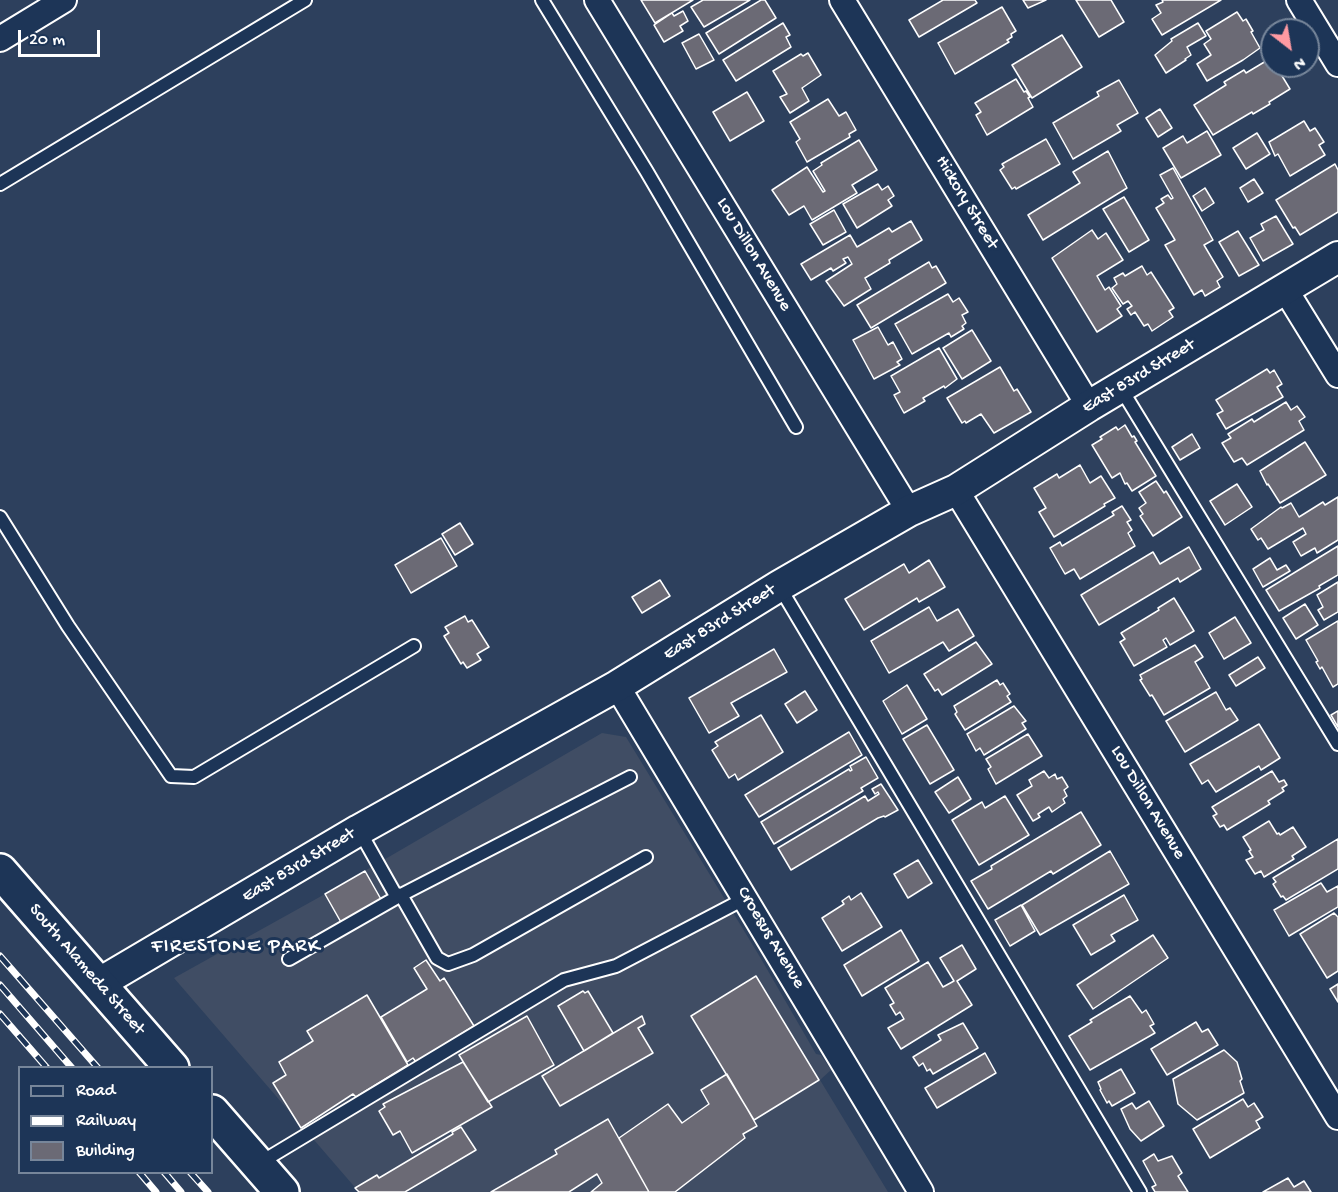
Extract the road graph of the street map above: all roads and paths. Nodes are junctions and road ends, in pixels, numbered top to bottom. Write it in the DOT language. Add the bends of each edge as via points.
graph roads {
  1 [pos="64,0"];
  2 [pos="305,0"];
  3 [pos="542,0"];
  4 [pos="597,0"];
  5 [pos="843,0"];
  6 [pos="1299,0"];
  7 [pos="0,39"];
  8 [pos="1338,64"];
  9 [pos="0,184"];
  10 [pos="1338,256"];
  11 [pos="1285,289"];
  12 [pos="1338,375"];
  13 [pos="1120,387"];
  14 [pos="1089,406"];
  15 [pos="796,427"];
  16 [pos="956,490"];
  17 [pos="909,511"];
  18 [pos="0,517"];
  19 [pos="779,586"];
  20 [pos="414,646"];
  21 [pos="617,686"];
  22 [pos="1338,744"];
  23 [pos="630,777"];
  24 [pos="359,830"];
  25 [pos="646,856"];
  26 [pos="0,872"];
  27 [pos="401,895"];
  28 [pos="746,898"];
  29 [pos="289,959"];
  30 [pos="98,984"];
  31 [pos="170,1066"];
  32 [pos="213,1113"];
  33 [pos="1338,1116"];
  34 [pos="258,1164"];
  35 [pos="282,1192"];
  36 [pos="921,1192"];
  37 [pos="1140,1192"];
  1 -- 7 [label="street"];
  2 -- 9 [label="lane"];
  3 -- 15 [label="lane"];
  4 -- 17 [label="street, Lou Dillon Avenue"];
  5 -- 14 [label="street, Hickory Street"];
  6 -- 8 [label="street"];
  10 -- 11 [label="street, East 83rd Street"];
  11 -- 12 [label="street"];
  11 -- 13 [label="street, East 83rd Street"];
  13 -- 14 [label="street, East 83rd Street"];
  13 -- 22 [label="lane"];
  14 -- 16 [label="street, East 83rd Street"];
  16 -- 17 [label="street, East 83rd Street"];
  16 -- 33 [label="street, Lou Dillon Avenue"];
  17 -- 19 [label="street, East 83rd Street"];
  18 -- 20 [label="lane" via="68,626 171,776 194,777"];
  19 -- 21 [label="street, East 83rd Street"];
  19 -- 37 [label="lane"];
  21 -- 24 [label="street, East 83rd Street"];
  21 -- 28 [label="street, Croesus Avenue"];
  23 -- 27 [label="lane"];
  24 -- 27 [label="lane" via="395,894"];
  24 -- 30 [label="street, East 83rd Street"];
  25 -- 27 [label="lane" via="473,955 448,964 437,958"];
  26 -- 30 [label="main road, South Alameda Street"];
  27 -- 29 [label="lane"];
  28 -- 34 [label="lane" via="616,966 564,980"];
  28 -- 36 [label="street, Croesus Avenue"];
  30 -- 31 [label="main road, South Alameda Street"];
  32 -- 34 [label="main road"];
  34 -- 35 [label="main road"];
}
